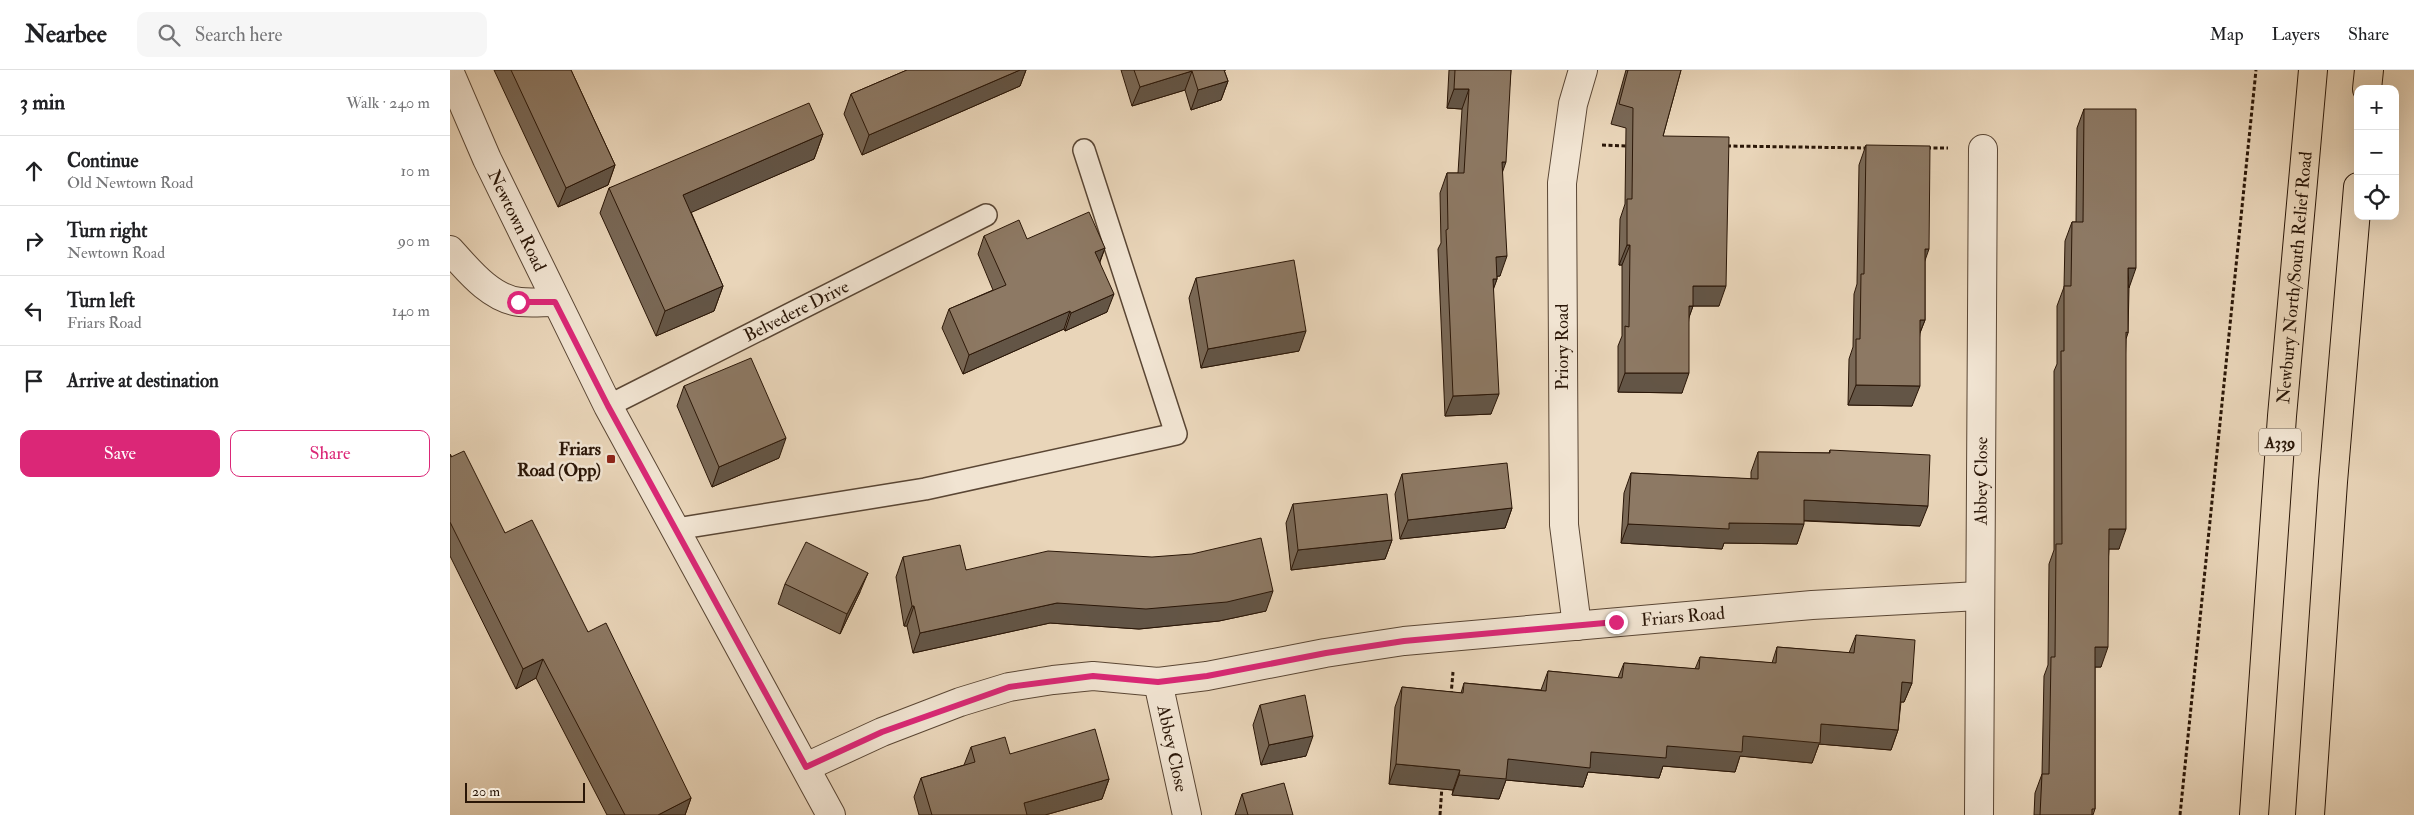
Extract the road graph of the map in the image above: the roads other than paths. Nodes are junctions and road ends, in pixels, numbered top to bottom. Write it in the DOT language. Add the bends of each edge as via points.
graph roads {
  1 [pos="1583,70"];
  2 [pos="2313,70"];
  3 [pos="2369,70"];
  4 [pos="450,73"];
  5 [pos="2367,85"];
  6 [pos="1984,148"];
  7 [pos="1084,150"];
  8 [pos="986,215"];
  9 [pos="2355,220"];
  10 [pos="450,250"];
  11 [pos="555,302"];
  12 [pos="608,406"];
  13 [pos="676,529"];
  14 [pos="1979,596"];
  15 [pos="1577,626"];
  16 [pos="1158,682"];
  17 [pos="806,767"];
  18 [pos="831,815"];
  19 [pos="1187,815"];
  20 [pos="1980,815"];
  21 [pos="2254,815"];
  22 [pos="2310,815"];
  1 -- 15 [label="street, Priory Road" via="1566,145 1562,183 1564,525"];
  2 -- 21 [label="highway, Newbury North/South Relief Road / A339" via="2282,416"];
  3 -- 5 [label="highway"];
  4 -- 11 [label="street, Newtown Road"];
  6 -- 14 [label="street, Abbey Close"];
  7 -- 13 [label="lane" via="1176,434 925,489"];
  8 -- 12 [label="lane, Belvedere Drive"];
  9 -- 22 [label="highway" via="2332,482"];
  10 -- 11 [label="street" via="495,293 518,302"];
  11 -- 12 [label="street, Newtown Road"];
  12 -- 13 [label="street, Newtown Road"];
  13 -- 17 [label="street, Newtown Road"];
  14 -- 15 [label="street, Friars Road" via="1812,605"];
  14 -- 20 [label="street, Abbey Close" via="1982,702"];
  15 -- 16 [label="street, Friars Road" via="1404,641"];
  16 -- 17 [label="street, Friars Road" via="1093,676 1009,687 882,732"];
  16 -- 19 [label="street, Abbey Close"];
  17 -- 18 [label="street, Newtown Road"];
}
